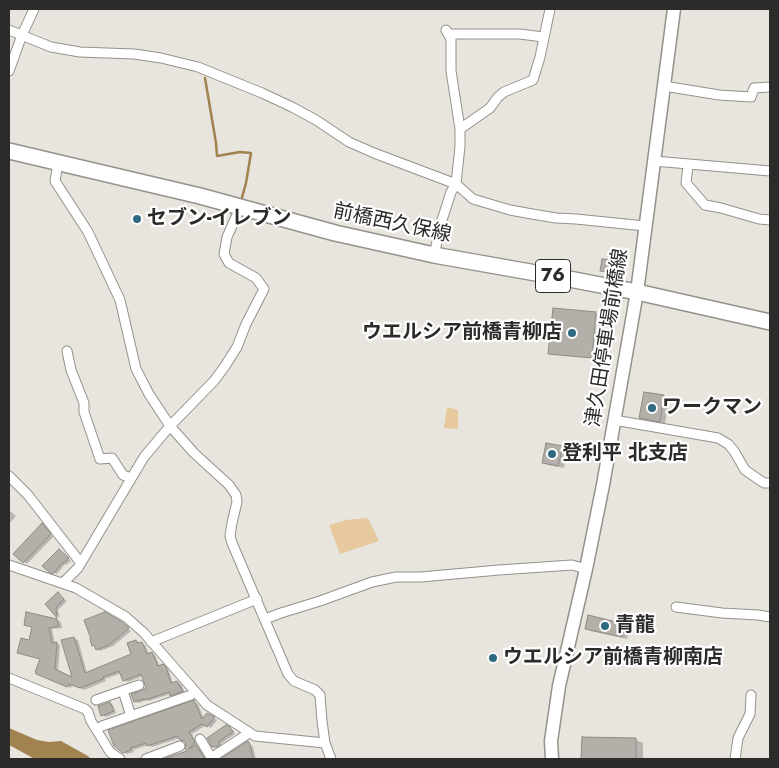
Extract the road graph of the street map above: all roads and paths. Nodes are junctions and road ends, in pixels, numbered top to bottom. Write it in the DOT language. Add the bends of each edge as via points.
graph roads {
  1 [pos="34,9"];
  2 [pos="550,9"];
  3 [pos="674,9"];
  4 [pos="9,30"];
  5 [pos="22,35"];
  6 [pos="544,37"];
  7 [pos="9,71"];
  8 [pos="664,86"];
  9 [pos="770,87"];
  10 [pos="460,129"];
  11 [pos="9,150"];
  12 [pos="654,161"];
  13 [pos="58,163"];
  14 [pos="688,165"];
  15 [pos="770,171"];
  16 [pos="456,184"];
  17 [pos="240,208"];
  18 [pos="770,220"];
  19 [pos="645,226"];
  20 [pos="434,255"];
  21 [pos="637,292"];
  22 [pos="770,322"];
  23 [pos="67,351"];
  24 [pos="614,420"];
  25 [pos="170,426"];
  26 [pos="9,476"];
  27 [pos="131,478"];
  28 [pos="770,483"];
  29 [pos="80,562"];
  30 [pos="9,565"];
  31 [pos="586,569"];
  32 [pos="61,583"];
  33 [pos="257,599"];
  34 [pos="676,607"];
  35 [pos="770,617"];
  36 [pos="265,619"];
  37 [pos="151,642"];
  38 [pos="9,678"];
  39 [pos="139,685"];
  40 [pos="123,691"];
  41 [pos="194,692"];
  42 [pos="751,695"];
  43 [pos="96,700"];
  44 [pos="131,716"];
  45 [pos="97,729"];
  46 [pos="248,732"];
  47 [pos="200,739"];
  48 [pos="325,743"];
  49 [pos="180,746"];
  50 [pos="120,759"];
  51 [pos="146,759"];
  52 [pos="212,759"];
  53 [pos="331,759"];
  54 [pos="552,759"];
  55 [pos="735,759"];
  1 -- 5 [label="street"];
  2 -- 6 [label="street"];
  3 -- 8 [label="main road, 津久田停車場前橋線"];
  4 -- 5 [label="street"];
  5 -- 7 [label="street"];
  5 -- 16 [label="street" via="51,47 80,52 134,54 198,67 292,107 357,146"];
  6 -- 10 [label="street" via="532,80 504,92 490,108"];
  6 -- 10 [label="street" via="447,32 451,39"];
  8 -- 9 [label="street" via="751,97 754,88"];
  8 -- 12 [label="main road, 津久田停車場前橋線"];
  10 -- 16 [label="street"];
  11 -- 13 [label="main road, 前橋西久保線 / 76"];
  12 -- 14 [label="street"];
  12 -- 19 [label="main road, 津久田停車場前橋線"];
  13 -- 17 [label="main road, 前橋西久保線 / 76"];
  13 -- 25 [label="street" via="55,181 99,255 120,300 136,369"];
  14 -- 15 [label="street"];
  14 -- 18 [label="street" via="686,183 705,205"];
  16 -- 19 [label="street" via="473,199 510,210 556,218"];
  16 -- 20 [label="street" via="442,220"];
  17 -- 20 [label="main road, 前橋西久保線 / 76"];
  17 -- 25 [label="street" via="227,237 224,254 230,263 256,278 264,289 226,366"];
  19 -- 21 [label="main road, 津久田停車場前橋線"];
  20 -- 21 [label="main road, 前橋西久保線 / 76"];
  21 -- 22 [label="main road, 前橋西久保線 / 76"];
  21 -- 24 [label="main road, 津久田停車場前橋線"];
  23 -- 27 [label="street" via="100,459 112,458 123,475"];
  24 -- 28 [label="street" via="718,438 734,451 745,470 764,483"];
  24 -- 31 [label="main road, 津久田停車場前橋線"];
  25 -- 27 [label="street"];
  25 -- 33 [label="street" via="236,495 230,536"];
  26 -- 29 [label="street" via="28,495"];
  27 -- 29 [label="street"];
  29 -- 32 [label="street"];
  30 -- 32 [label="street"];
  31 -- 36 [label="street" via="572,565 396,577 372,582"];
  31 -- 54 [label="main road, 津久田停車場前橋線" via="559,686 551,740"];
  32 -- 37 [label="street" via="76,588 126,617"];
  33 -- 36 [label="street"];
  33 -- 37 [label="street"];
  34 -- 35 [label="street"];
  36 -- 48 [label="street" via="288,674 294,681 320,695"];
  37 -- 41 [label="street"];
  38 -- 45 [label="street" via="85,709"];
  39 -- 40 [label="street"];
  40 -- 43 [label="street"];
  40 -- 44 [label="street"];
  41 -- 44 [label="street"];
  41 -- 46 [label="street" via="207,705"];
  42 -- 55 [label="street" via="750,714 738,738"];
  44 -- 45 [label="street"];
  45 -- 50 [label="street" via="110,752"];
  46 -- 48 [label="street" via="255,736"];
  46 -- 52 [label="street"];
  47 -- 52 [label="street"];
  48 -- 53 [label="street"];
  49 -- 51 [label="street"];
}
